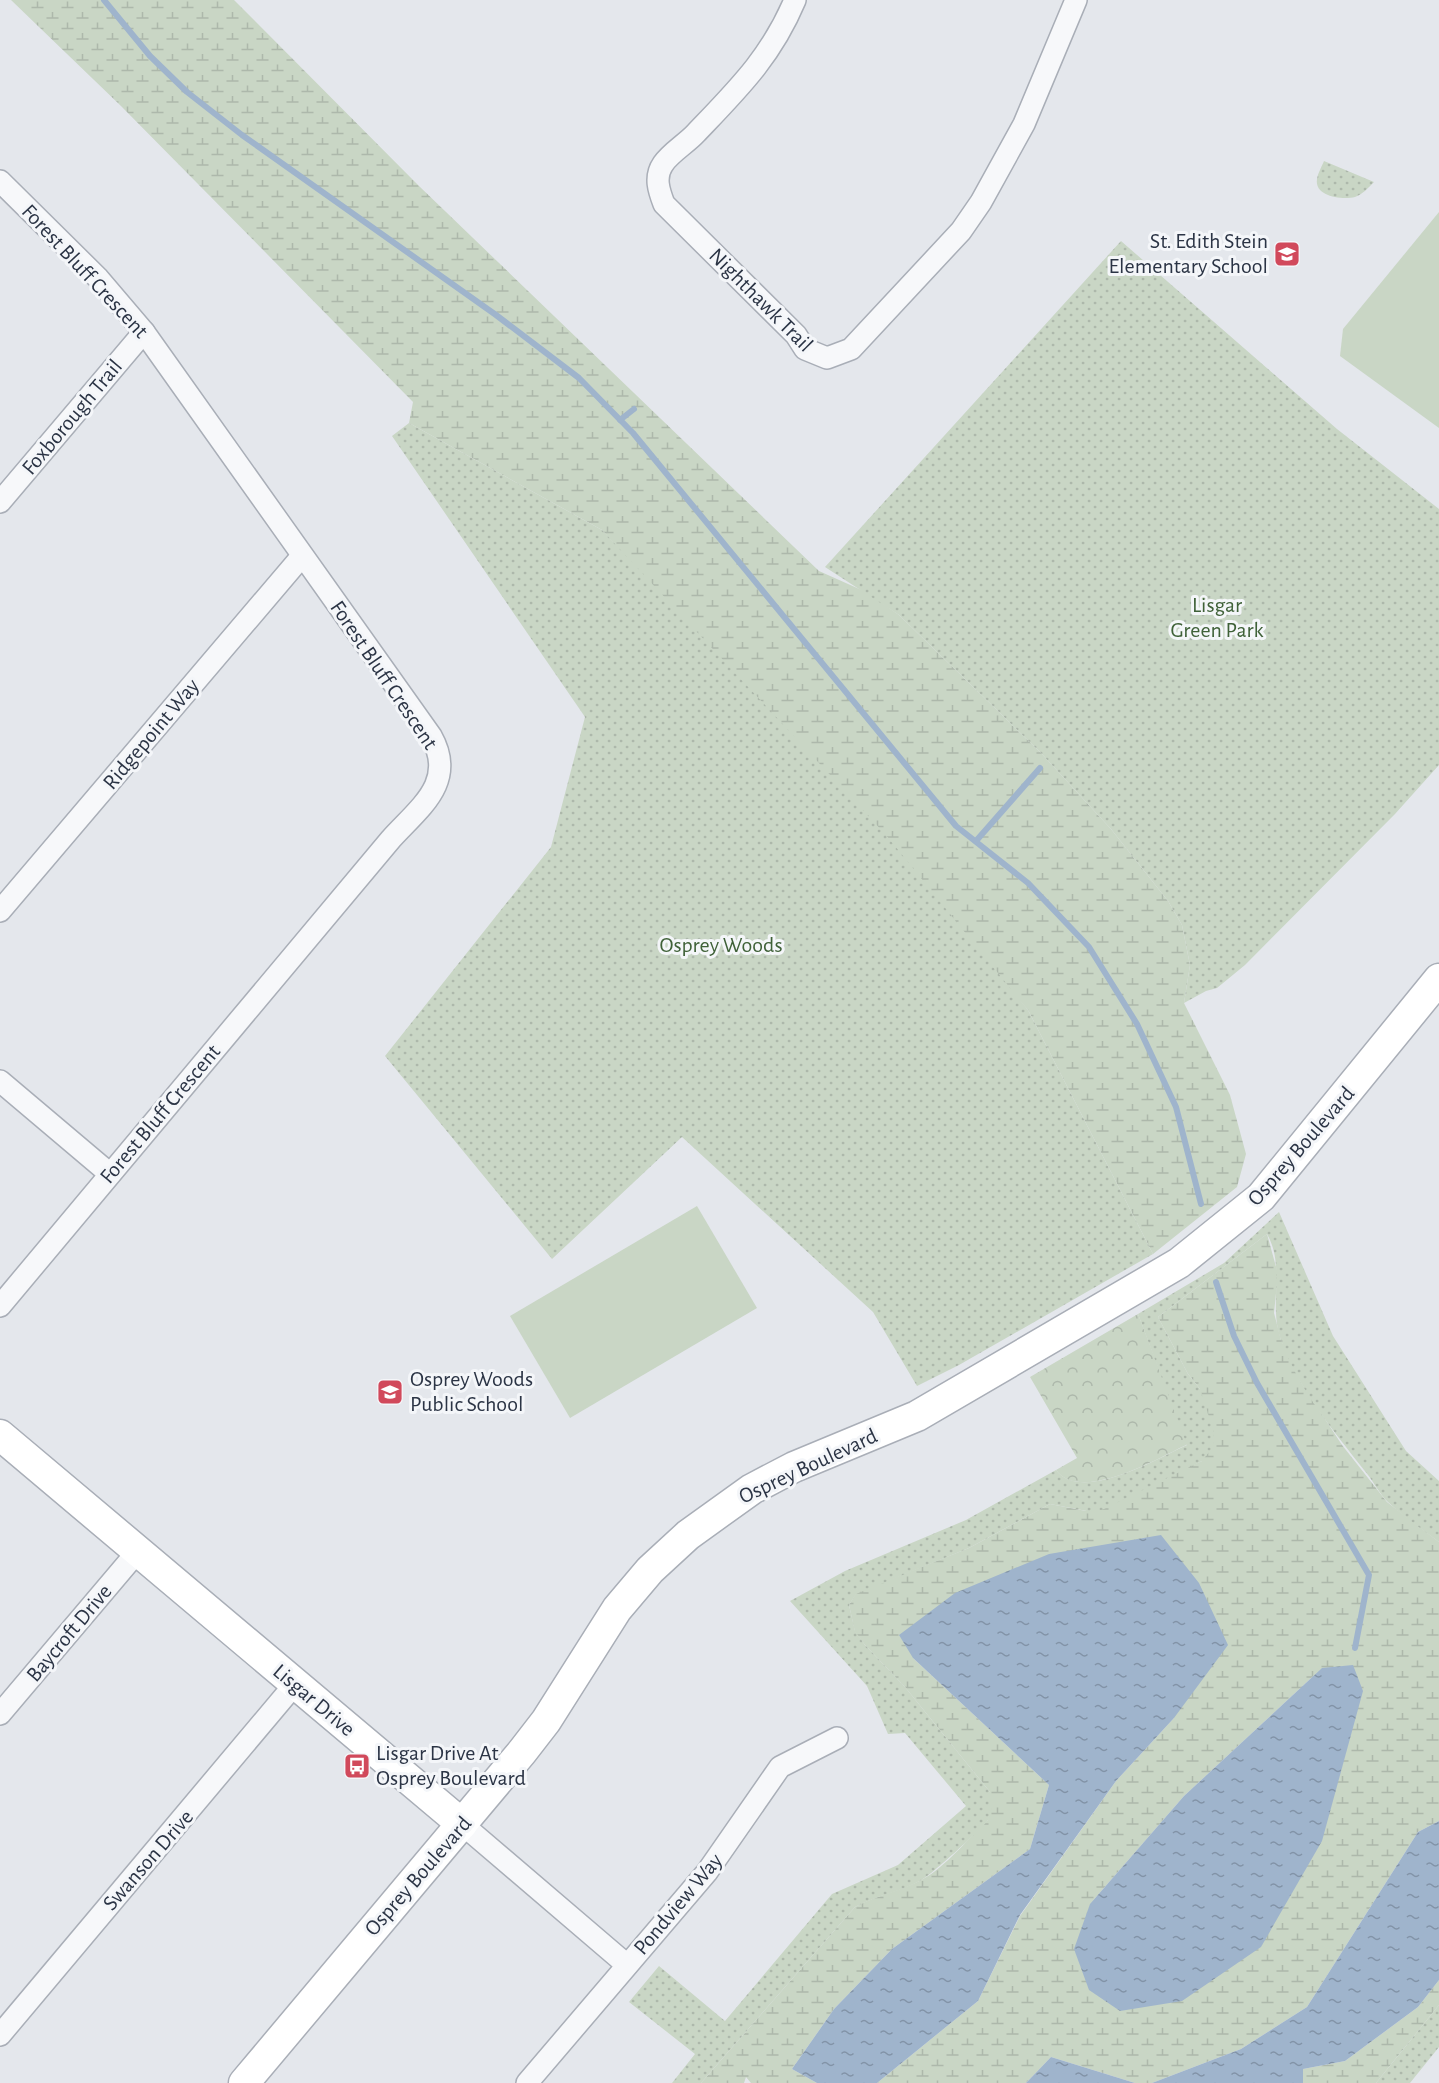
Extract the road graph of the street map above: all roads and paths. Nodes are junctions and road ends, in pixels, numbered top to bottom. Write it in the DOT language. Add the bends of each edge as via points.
graph roads {
  1 [pos="795,0"];
  2 [pos="1077,0"];
  3 [pos="0,181"];
  4 [pos="144,332"];
  5 [pos="0,502"];
  6 [pos="302,556"];
  7 [pos="0,911"];
  8 [pos="1439,979"];
  9 [pos="0,1081"];
  10 [pos="110,1174"];
  11 [pos="0,1306"];
  12 [pos="0,1435"];
  13 [pos="138,1551"];
  14 [pos="295,1684"];
  15 [pos="0,1714"];
  16 [pos="837,1738"];
  17 [pos="462,1824"];
  18 [pos="627,1965"];
  19 [pos="0,2035"];
  20 [pos="244,2083"];
  21 [pos="527,2083"];
  1 -- 2 [label="street, Nighthawk Trail" via="757,68 683,148 663,164 658,190 664,204 796,335 805,349 827,358 851,349 961,231 1012,148"];
  3 -- 4 [label="street, Forest Bluff Crescent" via="98,278"];
  4 -- 5 [label="street, Foxborough Trail"];
  4 -- 6 [label="street, Forest Bluff Crescent"];
  6 -- 7 [label="street, Ridgepoint Way"];
  6 -- 10 [label="street, Forest Bluff Crescent" via="431,736 441,762 438,783"];
  8 -- 17 [label="street, Osprey Boulevard" via="1261,1197 1179,1263 916,1416 773,1478 711,1516 672,1548 632,1590 600,1633 546,1721"];
  9 -- 10 [label="street"];
  10 -- 11 [label="street, Forest Bluff Crescent"];
  12 -- 13 [label="street, Lisgar Drive"];
  13 -- 14 [label="street, Lisgar Drive"];
  13 -- 15 [label="street, Baycroft Drive"];
  14 -- 17 [label="street, Lisgar Drive"];
  14 -- 19 [label="street, Swanson Drive"];
  16 -- 18 [label="street, Pondview Way" via="780,1767 707,1872"];
  17 -- 18 [label="street, Lisgar Drive"];
  17 -- 20 [label="street, Osprey Boulevard"];
  18 -- 21 [label="street, Pondview Way"];
}
